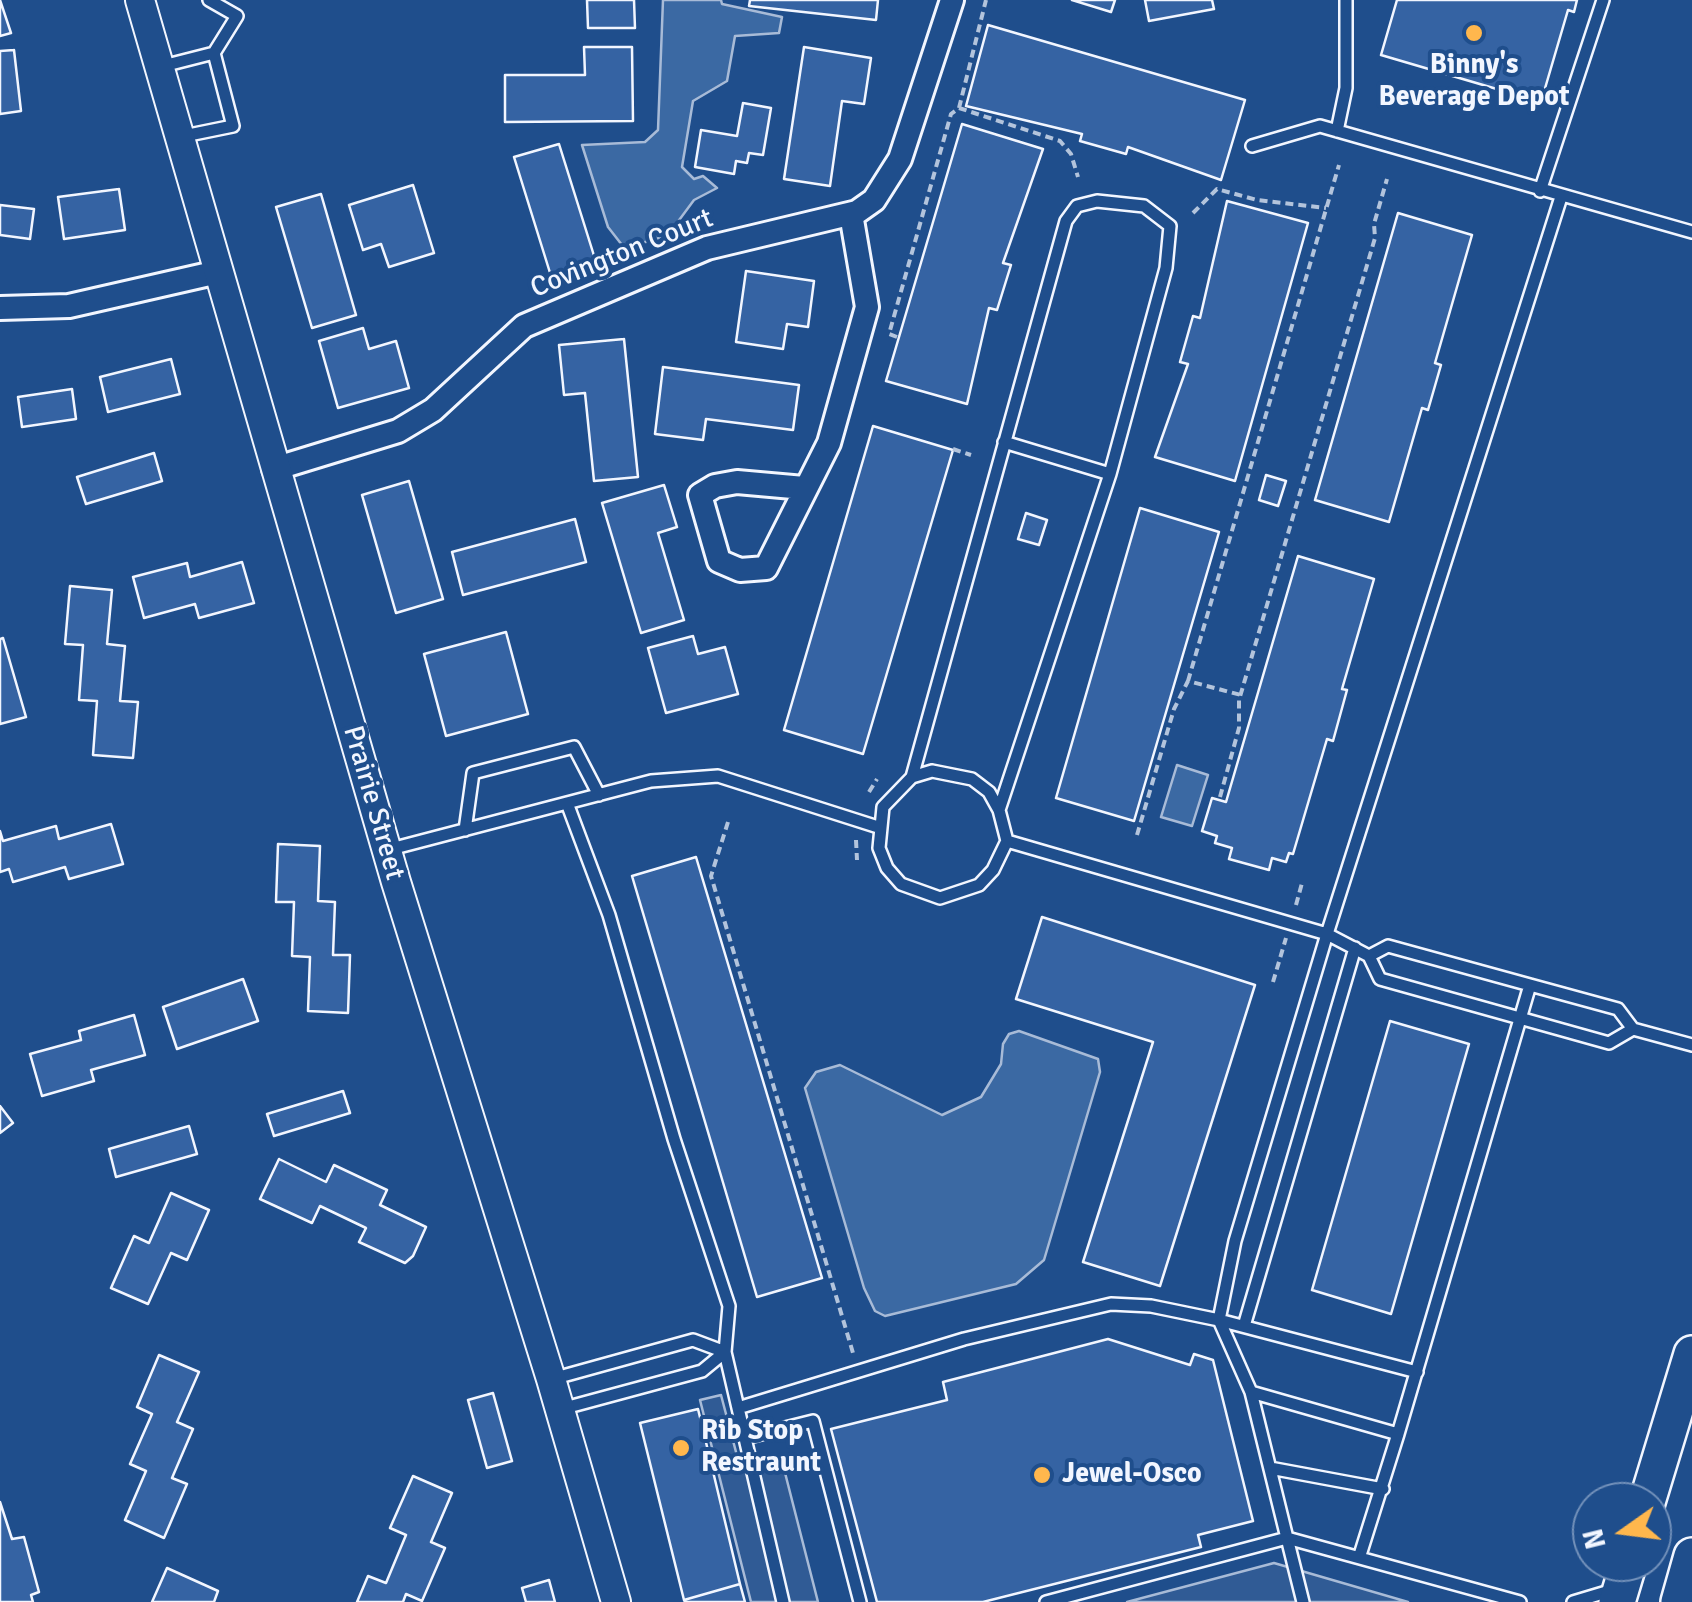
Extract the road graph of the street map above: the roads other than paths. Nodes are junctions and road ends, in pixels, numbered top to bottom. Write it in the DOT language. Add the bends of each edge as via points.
graph roads {
  1 [pos="140,0"];
  2 [pos="209,0"];
  3 [pos="952,0"];
  4 [pos="1346,0"];
  5 [pos="1603,0"];
  6 [pos="214,53"];
  7 [pos="160,67"];
  8 [pos="1337,131"];
  9 [pos="179,137"];
  10 [pos="1252,146"];
  11 [pos="1540,191"];
  12 [pos="1561,197"];
  13 [pos="850,214"];
  14 [pos="1692,232"];
  15 [pos="218,272"];
  16 [pos="0,308"];
  17 [pos="1004,442"];
  18 [pos="274,468"];
  19 [pos="1110,474"];
  20 [pos="804,488"];
  21 [pos="912,778"];
  22 [pos="599,795"];
  23 [pos="567,803"];
  24 [pos="999,810"];
  25 [pos="878,827"];
  26 [pos="465,830"];
  27 [pos="1008,841"];
  28 [pos="386,850"];
  29 [pos="1327,934"];
  30 [pos="1355,948"];
  31 [pos="1369,956"];
  32 [pos="1530,984"];
  33 [pos="1520,1017"];
  34 [pos="1634,1029"];
  35 [pos="1692,1045"];
  36 [pos="1219,1320"];
  37 [pos="1244,1326"];
  38 [pos="725,1352"];
  39 [pos="1692,1354"];
  40 [pos="1417,1372"];
  41 [pos="552,1379"];
  42 [pos="1250,1392"];
  43 [pos="738,1408"];
  44 [pos="561,1410"];
  45 [pos="1398,1434"];
  46 [pos="745,1438"];
  47 [pos="1270,1468"];
  48 [pos="1653,1482"];
  49 [pos="1383,1490"];
  50 [pos="1288,1538"];
  51 [pos="1360,1555"];
  52 [pos="1692,1556"];
  53 [pos="1623,1584"];
  54 [pos="1681,1600"];
  55 [pos="1514,1601"];
  56 [pos="616,1602"];
  57 [pos="784,1602"];
  58 [pos="860,1602"];
  59 [pos="1046,1602"];
  60 [pos="1303,1602"];
  61 [pos="1573,1602"];
  1 -- 7 [label="street, Prairie Street"];
  2 -- 6 [label="lane" via="236,16"];
  3 -- 13 [label="street, Covington Court" via="900,159 874,200"];
  4 -- 8 [label="lane" via="1346,88"];
  5 -- 11 [label="lane"];
  6 -- 7 [label="lane"];
  6 -- 9 [label="lane" via="233,126"];
  7 -- 9 [label="street, Prairie Street"];
  8 -- 10 [label="lane" via="1320,126"];
  8 -- 11 [label="lane"];
  9 -- 15 [label="street, Prairie Street"];
  11 -- 12 [label="lane"];
  12 -- 14 [label="lane"];
  12 -- 29 [label="lane"];
  13 -- 18 [label="street, Covington Court" via="707,248 524,326 433,410 398,432"];
  13 -- 20 [label="street" via="867,307 829,443"];
  15 -- 16 [label="street" via="69,306"];
  15 -- 18 [label="street, Prairie Street"];
  17 -- 19 [label="lane"];
  17 -- 19 [label="lane" via="1066,221 1077,206 1097,201 1144,206 1170,226 1166,268"];
  17 -- 21 [label="lane"];
  18 -- 28 [label="street, Prairie Street"];
  19 -- 24 [label="lane"];
  20 -- 20 [label="street" via="766,568 740,570 720,560 700,495 737,482"];
  21 -- 24 [label="lane" via="942,772 972,779"];
  21 -- 25 [label="lane" via="895,790"];
  22 -- 23 [label="lane"];
  22 -- 25 [label="lane" via="650,781 718,776"];
  22 -- 26 [label="lane" via="574,747 473,773"];
  23 -- 26 [label="lane"];
  23 -- 38 [label="lane" via="609,916 729,1306"];
  24 -- 27 [label="lane"];
  25 -- 27 [label="lane" via="883,858 901,884 940,898 979,885"];
  26 -- 28 [label="lane"];
  27 -- 29 [label="lane"];
  28 -- 41 [label="street, Prairie Street"];
  29 -- 30 [label="lane"];
  29 -- 36 [label="lane" via="1234,1241"];
  30 -- 31 [label="lane"];
  30 -- 37 [label="lane"];
  31 -- 32 [label="lane" via="1388,946"];
  31 -- 33 [label="lane" via="1380,980"];
  32 -- 33 [label="lane"];
  32 -- 34 [label="lane" via="1618,1009"];
  33 -- 34 [label="lane" via="1609,1043"];
  33 -- 40 [label="lane"];
  34 -- 35 [label="lane"];
  36 -- 37 [label="lane"];
  36 -- 42 [label="lane"];
  36 -- 43 [label="lane" via="1111,1304 964,1339"];
  37 -- 40 [label="lane"];
  38 -- 41 [label="lane" via="694,1340"];
  38 -- 43 [label="lane"];
  38 -- 44 [label="lane" via="702,1371"];
  39 -- 48 [label="main road"];
  40 -- 45 [label="lane"];
  41 -- 44 [label="street, Prairie Street"];
  42 -- 45 [label="lane"];
  42 -- 47 [label="lane"];
  43 -- 46 [label="lane"];
  44 -- 56 [label="street, Prairie Street"];
  45 -- 49 [label="lane"];
  46 -- 57 [label="lane"];
  46 -- 58 [label="lane" via="814,1420"];
  47 -- 49 [label="lane"];
  47 -- 50 [label="lane"];
  49 -- 51 [label="lane"];
  50 -- 51 [label="lane"];
  50 -- 59 [label="lane"];
  50 -- 60 [label="lane"];
  51 -- 55 [label="lane"];
  52 -- 54 [label="main road"];
  53 -- 61 [label="lane"];
}
